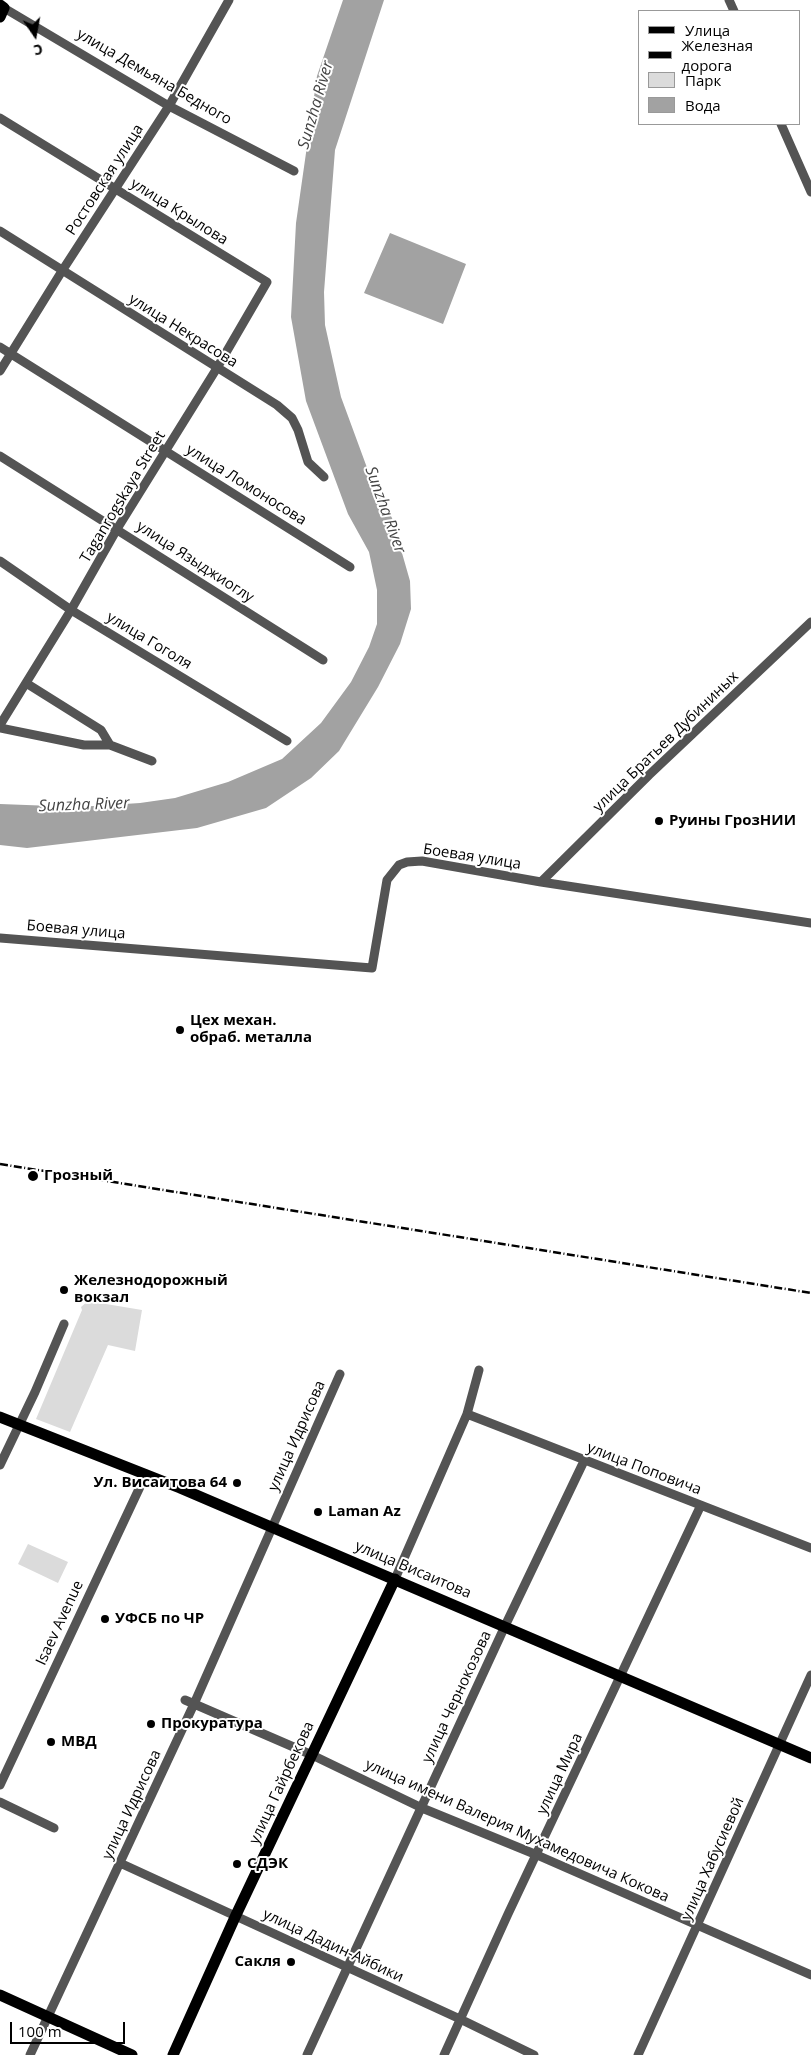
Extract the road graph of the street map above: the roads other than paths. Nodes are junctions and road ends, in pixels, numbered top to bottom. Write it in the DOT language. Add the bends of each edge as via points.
graph roads {
  1 [pos="228,0"];
  2 [pos="1,10"];
  3 [pos="169,106"];
  4 [pos="0,118"];
  5 [pos="781,125"];
  6 [pos="294,171"];
  7 [pos="116,189"];
  8 [pos="811,192"];
  9 [pos="0,231"];
  10 [pos="62,271"];
  11 [pos="267,282"];
  12 [pos="0,347"];
  13 [pos="11,354"];
  14 [pos="218,368"];
  15 [pos="0,371"];
  16 [pos="167,451"];
  17 [pos="0,456"];
  18 [pos="324,477"];
  19 [pos="118,528"];
  20 [pos="2,565"];
  21 [pos="350,567"];
  22 [pos="71,610"];
  23 [pos="811,622"];
  24 [pos="323,660"];
  25 [pos="26,683"];
  26 [pos="0,726"];
  27 [pos="287,741"];
  28 [pos="110,745"];
  29 [pos="152,761"];
  30 [pos="541,882"];
  31 [pos="811,923"];
  32 [pos="0,938"];
  33 [pos="64,1324"];
  34 [pos="479,1370"];
  35 [pos="340,1374"];
  36 [pos="467,1414"];
  37 [pos="0,1417"];
  38 [pos="19,1424"];
  39 [pos="584,1461"];
  40 [pos="0,1465"];
  41 [pos="146,1474"];
  42 [pos="701,1505"];
  43 [pos="272,1527"];
  44 [pos="811,1548"];
  45 [pos="395,1579"];
  46 [pos="505,1626"];
  47 [pos="622,1675"];
  48 [pos="811,1675"];
  49 [pos="185,1700"];
  50 [pos="194,1704"];
  51 [pos="780,1744"];
  52 [pos="312,1755"];
  53 [pos="811,1758"];
  54 [pos="0,1785"];
  55 [pos="0,1802"];
  56 [pos="422,1808"];
  57 [pos="54,1828"];
  58 [pos="537,1855"];
  59 [pos="120,1863"];
  60 [pos="236,1915"];
  61 [pos="698,1925"];
  62 [pos="346,1968"];
  63 [pos="811,1975"];
  64 [pos="0,1995"];
  65 [pos="48,2017"];
  66 [pos="460,2019"];
  67 [pos="30,2055"];
  68 [pos="132,2055"];
  69 [pos="173,2055"];
  70 [pos="307,2055"];
  71 [pos="444,2055"];
  72 [pos="534,2055"];
  73 [pos="638,2055"];
  1 -- 3 [label="street, Ростовская улица"];
  2 -- 3 [label="street, улица Демьяна Бедного"];
  3 -- 6 [label="street, улица Демьяна Бедного"];
  3 -- 7 [label="street, Ростовская улица"];
  4 -- 7 [label="street, улица Крылова"];
  5 -- 8 [label="street"];
  7 -- 10 [label="street, Ростовская улица"];
  7 -- 11 [label="street, улица Крылова"];
  9 -- 10 [label="street, улица Некрасова"];
  10 -- 13 [label="street, Ростовская улица"];
  10 -- 14 [label="street, улица Некрасова"];
  11 -- 14 [label="street, Taganrogskaya Street"];
  12 -- 13 [label="street, улица Ломоносова"];
  13 -- 15 [label="street, Ростовская улица"];
  13 -- 16 [label="street, улица Ломоносова"];
  14 -- 16 [label="street, Taganrogskaya Street"];
  14 -- 18 [label="street, улица Некрасова" via="292,418 308,462"];
  16 -- 19 [label="street, Taganrogskaya Street"];
  16 -- 21 [label="street, улица Ломоносова"];
  17 -- 19 [label="street, улица Языджиоглу"];
  19 -- 22 [label="street, Taganrogskaya Street"];
  19 -- 24 [label="street, улица Языджиоглу"];
  20 -- 22 [label="street, улица Гоголя"];
  22 -- 25 [label="street, Taganrogskaya Street"];
  22 -- 27 [label="street, улица Гоголя"];
  23 -- 30 [label="street, улица Братьев Дубининых"];
  25 -- 26 [label="street, Taganrogskaya Street"];
  25 -- 28 [label="street" via="100,730"];
  26 -- 28 [label="street" via="84,745"];
  28 -- 29 [label="street"];
  30 -- 31 [label="street, Боевая улица"];
  30 -- 32 [label="street, Боевая улица" via="422,861 398,866 387,880 372,968"];
  33 -- 38 [label="street"];
  34 -- 36 [label="street"];
  35 -- 43 [label="street, улица Идрисова"];
  36 -- 39 [label="street, улица Поповича"];
  36 -- 45 [label="street"];
  37 -- 38 [label="main road, улица Висаитова"];
  38 -- 40 [label="street"];
  38 -- 41 [label="main road, улица Висаитова"];
  39 -- 42 [label="street, улица Поповича"];
  39 -- 46 [label="street, улица Чернокозова"];
  41 -- 43 [label="main road, улица Висаитова"];
  41 -- 54 [label="street, Isaev Avenue"];
  42 -- 44 [label="street, улица Поповича"];
  42 -- 47 [label="street, улица Мира"];
  43 -- 45 [label="main road, улица Висаитова"];
  43 -- 50 [label="street, улица Идрисова"];
  45 -- 46 [label="main road, улица Висаитова"];
  45 -- 52 [label="main road, улица Гайрбекова"];
  46 -- 47 [label="main road, улица Висаитова"];
  46 -- 56 [label="street, улица Чернокозова"];
  47 -- 51 [label="main road, улица Висаитова"];
  47 -- 58 [label="street, улица Мира"];
  48 -- 51 [label="street, улица Хабусиевой"];
  49 -- 50 [label="street, улица имени Валерия Мухамедовича Кокова"];
  50 -- 52 [label="street, улица имени Валерия Мухамедовича Кокова"];
  50 -- 59 [label="street, улица Идрисова"];
  51 -- 53 [label="main road, улица Висаитова"];
  51 -- 61 [label="street, улица Хабусиевой"];
  52 -- 56 [label="street, улица имени Валерия Мухамедовича Кокова"];
  52 -- 60 [label="main road, улица Гайрбекова"];
  55 -- 57 [label="street"];
  56 -- 58 [label="street, улица имени Валерия Мухамедовича Кокова"];
  56 -- 62 [label="street, улица Чернокозова"];
  58 -- 61 [label="street, улица имени Валерия Мухамедовича Кокова"];
  58 -- 66 [label="street, улица Мира"];
  59 -- 60 [label="street, улица Дадин-Айбики"];
  59 -- 65 [label="street, улица Идрисова"];
  60 -- 62 [label="street, улица Дадин-Айбики"];
  60 -- 69 [label="main road, улица Гайрбекова"];
  61 -- 63 [label="street, улица имени Валерия Мухамедовича Кокова"];
  61 -- 73 [label="street, улица Хабусиевой"];
  62 -- 66 [label="street, улица Дадин-Айбики"];
  62 -- 70 [label="street, улица Чернокозова"];
  64 -- 65 [label="main road"];
  65 -- 67 [label="street, улица Идрисова"];
  65 -- 68 [label="main road"];
  66 -- 71 [label="street, улица Мира"];
  66 -- 72 [label="street, улица Дадин-Айбики"];
}
